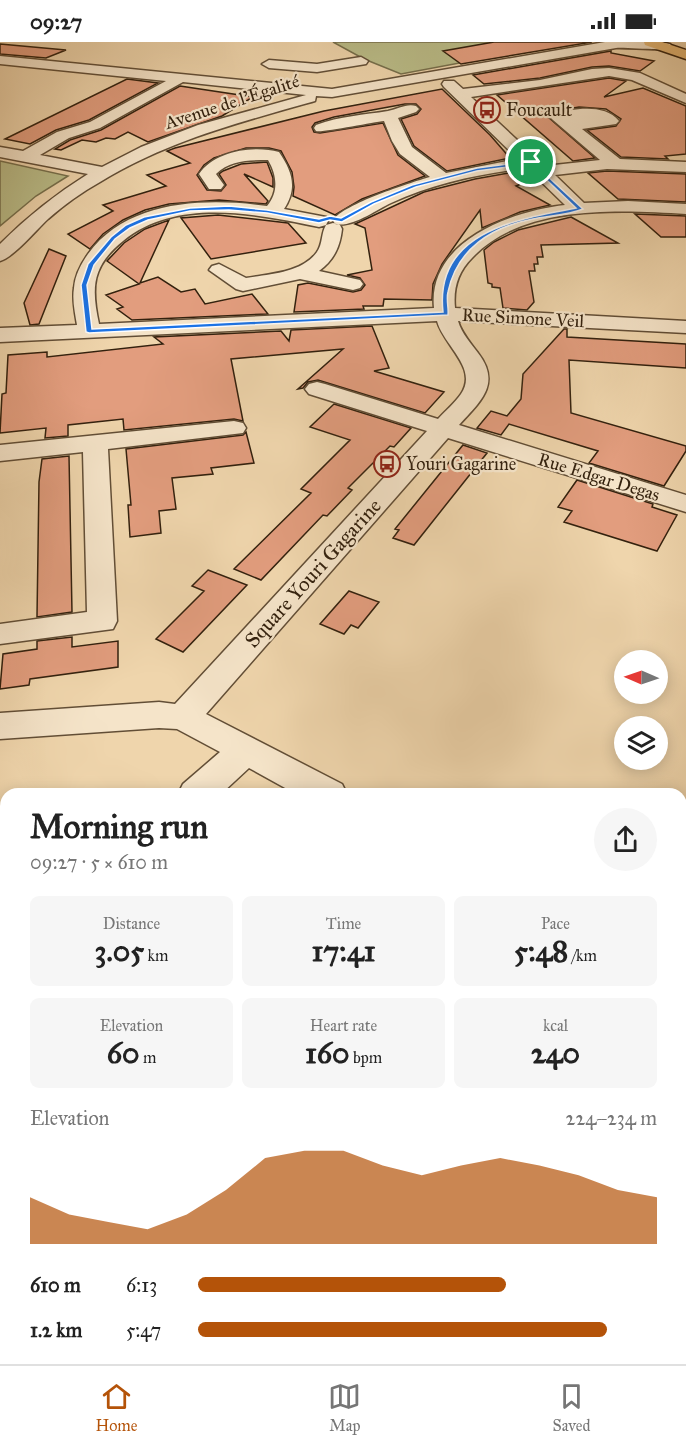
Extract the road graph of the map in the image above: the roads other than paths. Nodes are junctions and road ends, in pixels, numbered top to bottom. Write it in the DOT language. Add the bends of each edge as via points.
graph roads {
  1 [pos="598,42"];
  2 [pos="650,42"];
  3 [pos="679,42"];
  4 [pos="686,45"];
  5 [pos="665,47"];
  6 [pos="344,51"];
  7 [pos="559,53"];
  8 [pos="686,55"];
  9 [pos="0,60"];
  10 [pos="361,61"];
  11 [pos="255,63"];
  12 [pos="196,64"];
  13 [pos="149,74"];
  14 [pos="439,75"];
  15 [pos="183,77"];
  16 [pos="399,82"];
  17 [pos="332,93"];
  18 [pos="459,93"];
  19 [pos="686,99"];
  20 [pos="411,109"];
  21 [pos="388,116"];
  22 [pos="568,126"];
  23 [pos="322,128"];
  24 [pos="0,152"];
  25 [pos="25,157"];
  26 [pos="615,164"];
  27 [pos="536,167"];
  28 [pos="686,167"];
  29 [pos="103,172"];
  30 [pos="443,178"];
  31 [pos="215,185"];
  32 [pos="580,209"];
  33 [pos="686,209"];
  34 [pos="272,212"];
  35 [pos="331,224"];
  36 [pos="0,255"];
  37 [pos="219,270"];
  38 [pos="297,273"];
  39 [pos="353,284"];
  40 [pos="446,314"];
  41 [pos="686,327"];
  42 [pos="89,332"];
  43 [pos="0,335"];
  44 [pos="317,389"];
  45 [pos="234,428"];
  46 [pos="444,429"];
  47 [pos="95,443"];
  48 [pos="0,453"];
  49 [pos="686,504"];
  50 [pos="3,634"];
  51 [pos="183,717"];
  52 [pos="0,726"];
  53 [pos="246,750"];
  54 [pos="203,788"];
  55 [pos="318,788"];
  1 -- 7 [label="street"];
  2 -- 5 [label="main road"];
  3 -- 4 [label="main road"];
  5 -- 7 [label="street" via="627,43"];
  5 -- 8 [label="main road"];
  6 -- 10 [label="street"];
  7 -- 14 [label="street"];
  9 -- 13 [label="street"];
  10 -- 11 [label="street" via="314,68"];
  10 -- 16 [label="street"];
  12 -- 13 [label="street"];
  13 -- 15 [label="street"];
  14 -- 16 [label="street"];
  14 -- 18 [label="street"];
  15 -- 17 [label="street"];
  15 -- 25 [label="street" via="95,125 63,135"];
  16 -- 17 [label="street"];
  17 -- 29 [label="street, Avenue de l'Égalité" via="203,128"];
  18 -- 19 [label="street" via="532,86 609,72 635,76"];
  18 -- 27 [label="street"];
  20 -- 21 [label="street"];
  21 -- 23 [label="street"];
  21 -- 30 [label="street" via="407,152"];
  22 -- 26 [label="street"];
  24 -- 25 [label="street"];
  25 -- 29 [label="street"];
  26 -- 27 [label="street"];
  26 -- 28 [label="street"];
  27 -- 30 [label="street" via="477,170"];
  27 -- 32 [label="street"];
  29 -- 36 [label="street, Avenue de l'Égalité" via="52,206"];
  30 -- 35 [label="street" via="389,195"];
  31 -- 34 [label="street" via="207,174 214,166 241,156 273,155 285,183 282,200"];
  32 -- 33 [label="street"];
  32 -- 40 [label="street" via="522,220 478,239 450,271 444,296"];
  34 -- 35 [label="street"];
  34 -- 42 [label="street" via="190,210 154,216 128,227 102,249 87,276 84,290"];
  35 -- 38 [label="street" via="332,247 327,255"];
  37 -- 38 [label="street" via="243,285"];
  38 -- 39 [label="street"];
  40 -- 41 [label="street, Rue Simone Veil"];
  40 -- 42 [label="street, Rue Simone Veil"];
  40 -- 46 [label="street, Square Youri Gagarine" via="451,331 479,375 473,395"];
  42 -- 43 [label="street, Rue Simone Veil"];
  44 -- 46 [label="street"];
  45 -- 47 [label="street"];
  46 -- 49 [label="street, Rue Edgar Degas"];
  46 -- 51 [label="street, Square Youri Gagarine"];
  47 -- 48 [label="street"];
  47 -- 50 [label="street" via="102,621"];
  51 -- 52 [label="street"];
  51 -- 53 [label="street"];
  53 -- 54 [label="street"];
  53 -- 55 [label="street"];
}
